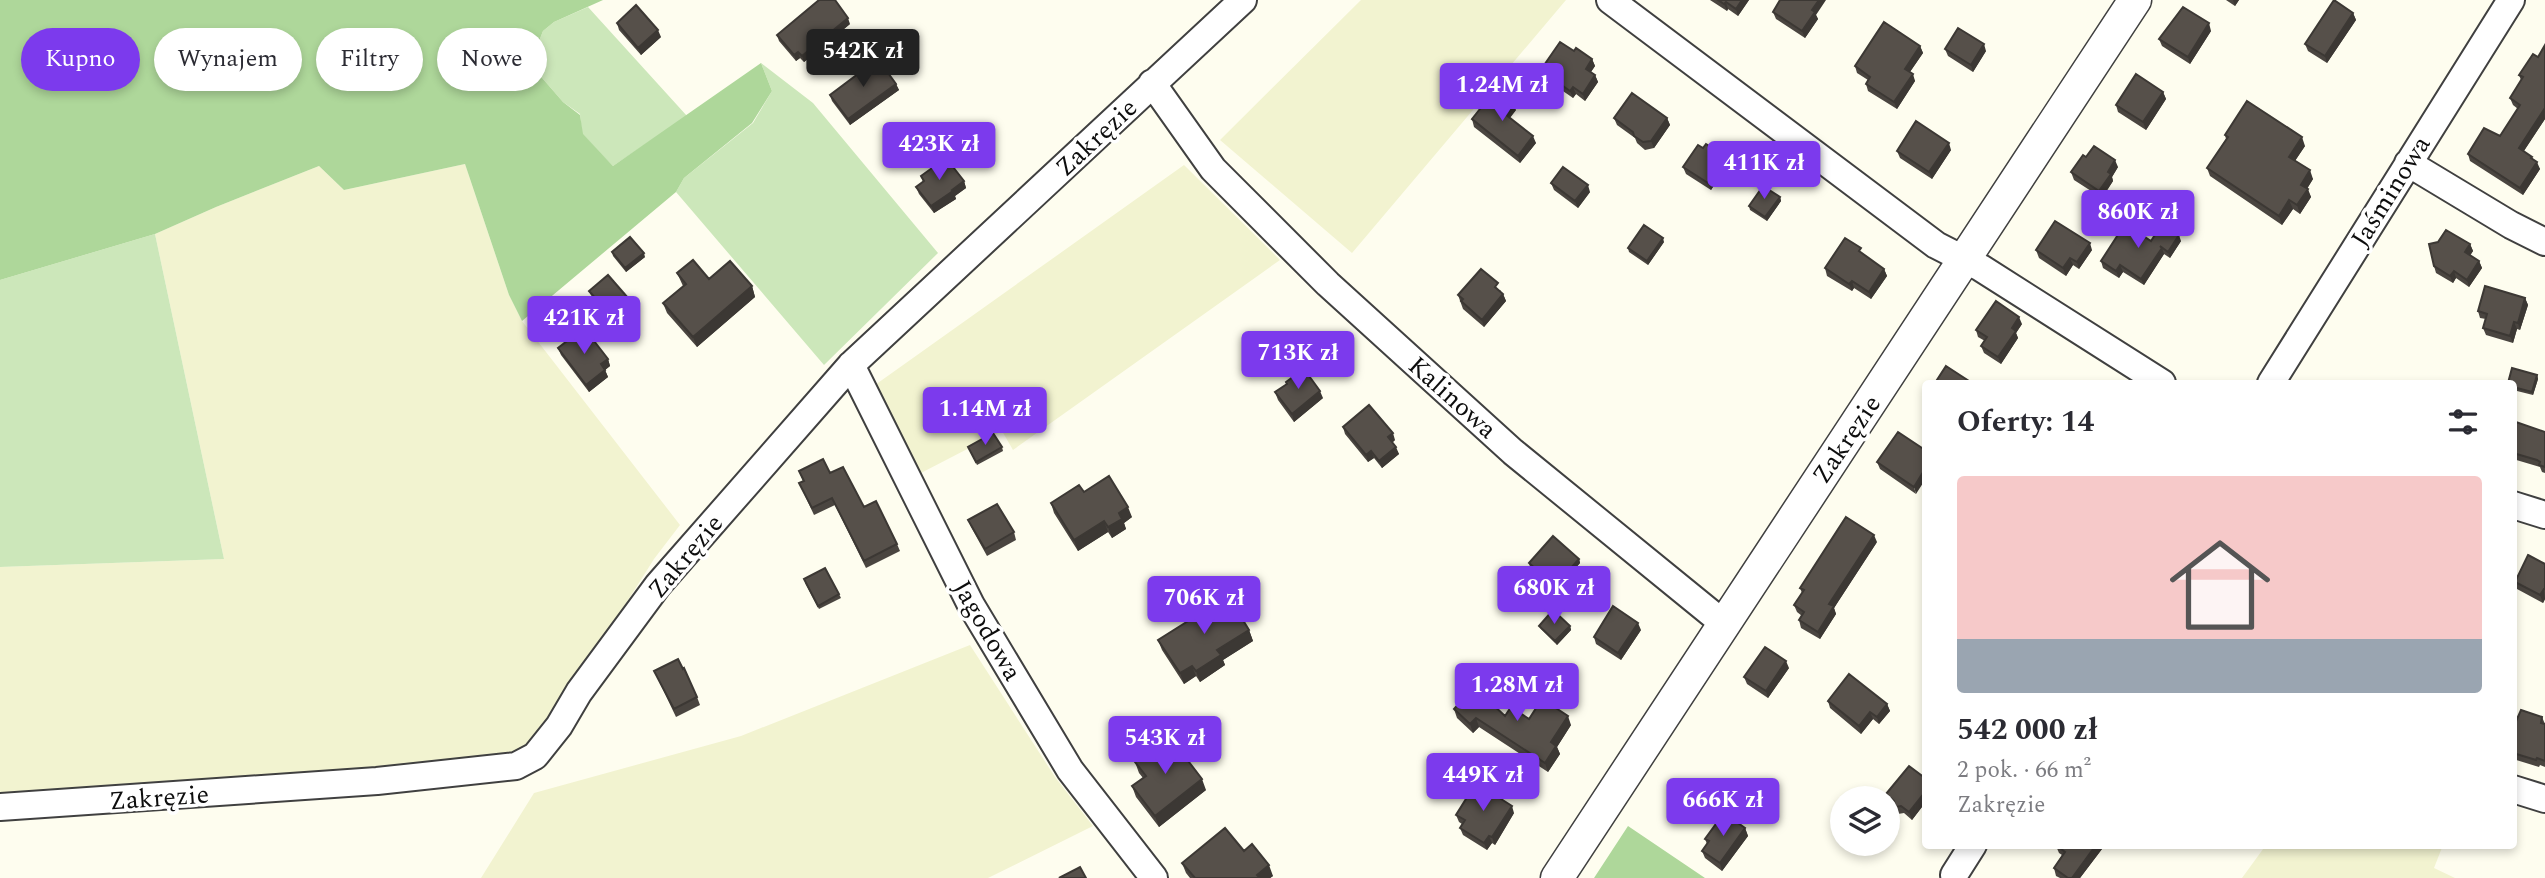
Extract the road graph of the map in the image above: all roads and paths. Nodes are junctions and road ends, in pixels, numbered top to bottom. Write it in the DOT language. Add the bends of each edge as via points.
graph roads {
  1 [pos="1243,0"];
  2 [pos="1610,0"];
  3 [pos="2135,0"];
  4 [pos="2511,0"];
  5 [pos="1152,83"];
  6 [pos="2408,163"];
  7 [pos="2545,242"];
  8 [pos="1966,261"];
  9 [pos="851,365"];
  10 [pos="2157,380"];
  11 [pos="2273,380"];
  12 [pos="2517,506"];
  13 [pos="2545,515"];
  14 [pos="1723,622"];
  15 [pos="2517,790"];
  16 [pos="2545,799"];
  17 [pos="0,807"];
  18 [pos="1970,849"];
  19 [pos="1954,875"];
  20 [pos="1154,878"];
  21 [pos="1557,878"];
  1 -- 5 [label="street, Zakręzie"];
  2 -- 8 [label="street" via="1936,245"];
  3 -- 8 [label="street, Zakręzie"];
  4 -- 6 [label="street, Jaśminowa"];
  5 -- 9 [label="street, Zakręzie"];
  5 -- 14 [label="street, Kalinowa" via="1213,169 1328,284 1513,452"];
  6 -- 7 [label="street"];
  6 -- 11 [label="street, Jaśminowa"];
  8 -- 10 [label="street"];
  8 -- 14 [label="street, Zakręzie"];
  9 -- 17 [label="street, Zakręzie" via="658,585 535,756 516,766 377,781"];
  9 -- 20 [label="street, Jagodowa" via="971,605 1070,769"];
  12 -- 13 [label="street"];
  14 -- 21 [label="street, Zakręzie"];
  15 -- 16 [label="street"];
  18 -- 19 [label="street"];
}
